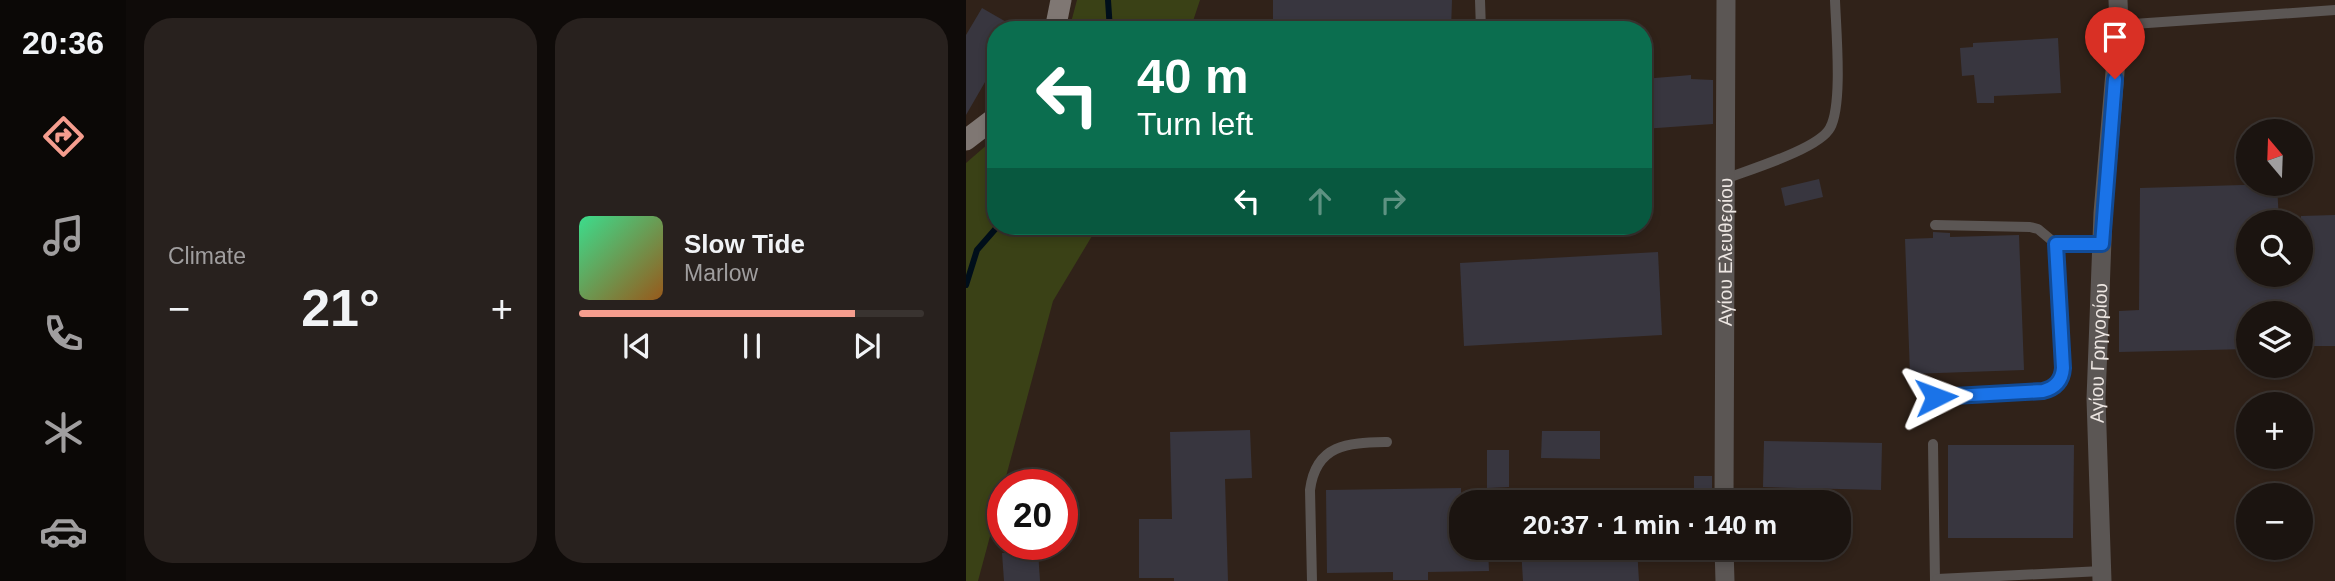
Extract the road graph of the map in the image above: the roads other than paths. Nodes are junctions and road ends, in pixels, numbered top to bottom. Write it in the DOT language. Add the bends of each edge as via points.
graph roads {
  1 [pos="1060,0"];
  2 [pos="1480,0"];
  3 [pos="1726,0"];
  4 [pos="1835,0"];
  5 [pos="2118,0"];
  6 [pos="2335,10"];
  7 [pos="1056,21"];
  8 [pos="1481,21"];
  9 [pos="2119,25"];
  10 [pos="987,124"];
  11 [pos="966,140"];
  12 [pos="1724,179"];
  13 [pos="1935,225"];
  14 [pos="2056,244"];
  15 [pos="2102,244"];
  16 [pos="1936,397"];
  17 [pos="1387,442"];
  18 [pos="1933,444"];
  19 [pos="1724,490"];
  20 [pos="1724,560"];
  21 [pos="2102,576"];
  22 [pos="1936,580"];
  23 [pos="1312,581"];
  24 [pos="1724,581"];
  1 -- 7 [label="street"];
  2 -- 8 [label="lane"];
  3 -- 12 [label="street, Αγίου Ελευθερίου"];
  4 -- 12 [label="lane" via="1838,110 1829,131 1806,147"];
  5 -- 9 [label="street, Αγίου Γρηγορίου"];
  6 -- 9 [label="lane"];
  9 -- 15 [label="street, Αγίου Γρηγορίου"];
  10 -- 11 [label="street"];
  12 -- 19 [label="street, Αγίου Ελευθερίου"];
  13 -- 14 [label="lane" via="2030,227"];
  14 -- 15 [label="lane"];
  14 -- 16 [label="lane" via="2060,381 2043,391"];
  15 -- 21 [label="street, Αγίου Γρηγορίου" via="2096,399"];
  17 -- 23 [label="lane" via="1333,449 1317,467 1310,490"];
  18 -- 22 [label="lane"];
  20 -- 24 [label="street"];
  21 -- 22 [label="lane"];
}
